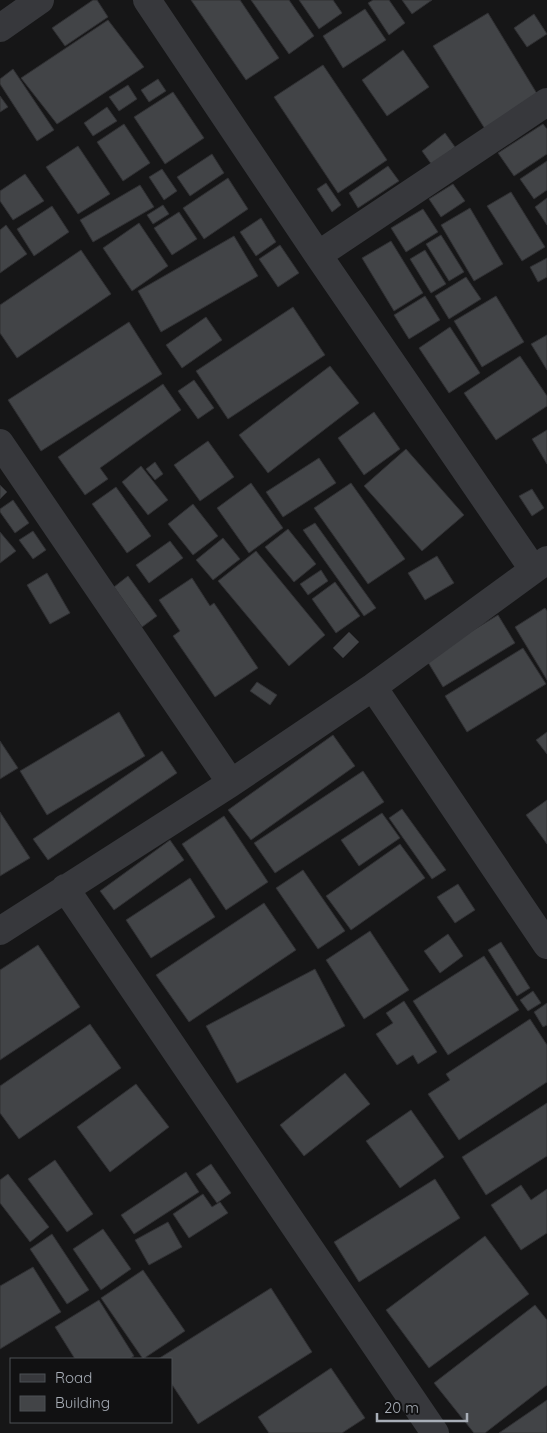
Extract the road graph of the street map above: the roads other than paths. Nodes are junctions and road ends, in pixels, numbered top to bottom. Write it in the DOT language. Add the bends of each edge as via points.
graph roads {
  1 [pos="40,0"];
  2 [pos="147,0"];
  3 [pos="0,28"];
  4 [pos="547,102"];
  5 [pos="318,254"];
  6 [pos="0,443"];
  7 [pos="540,564"];
  8 [pos="373,687"];
  9 [pos="231,783"];
  10 [pos="65,888"];
  11 [pos="0,931"];
  12 [pos="547,945"];
  13 [pos="435,1433"];
  1 -- 3 [label="street"];
  2 -- 5 [label="street"];
  4 -- 5 [label="street"];
  5 -- 7 [label="street"];
  6 -- 9 [label="street"];
  7 -- 8 [label="street"];
  8 -- 9 [label="street"];
  8 -- 12 [label="street"];
  9 -- 10 [label="street"];
  10 -- 11 [label="street"];
  10 -- 13 [label="street"];
}
